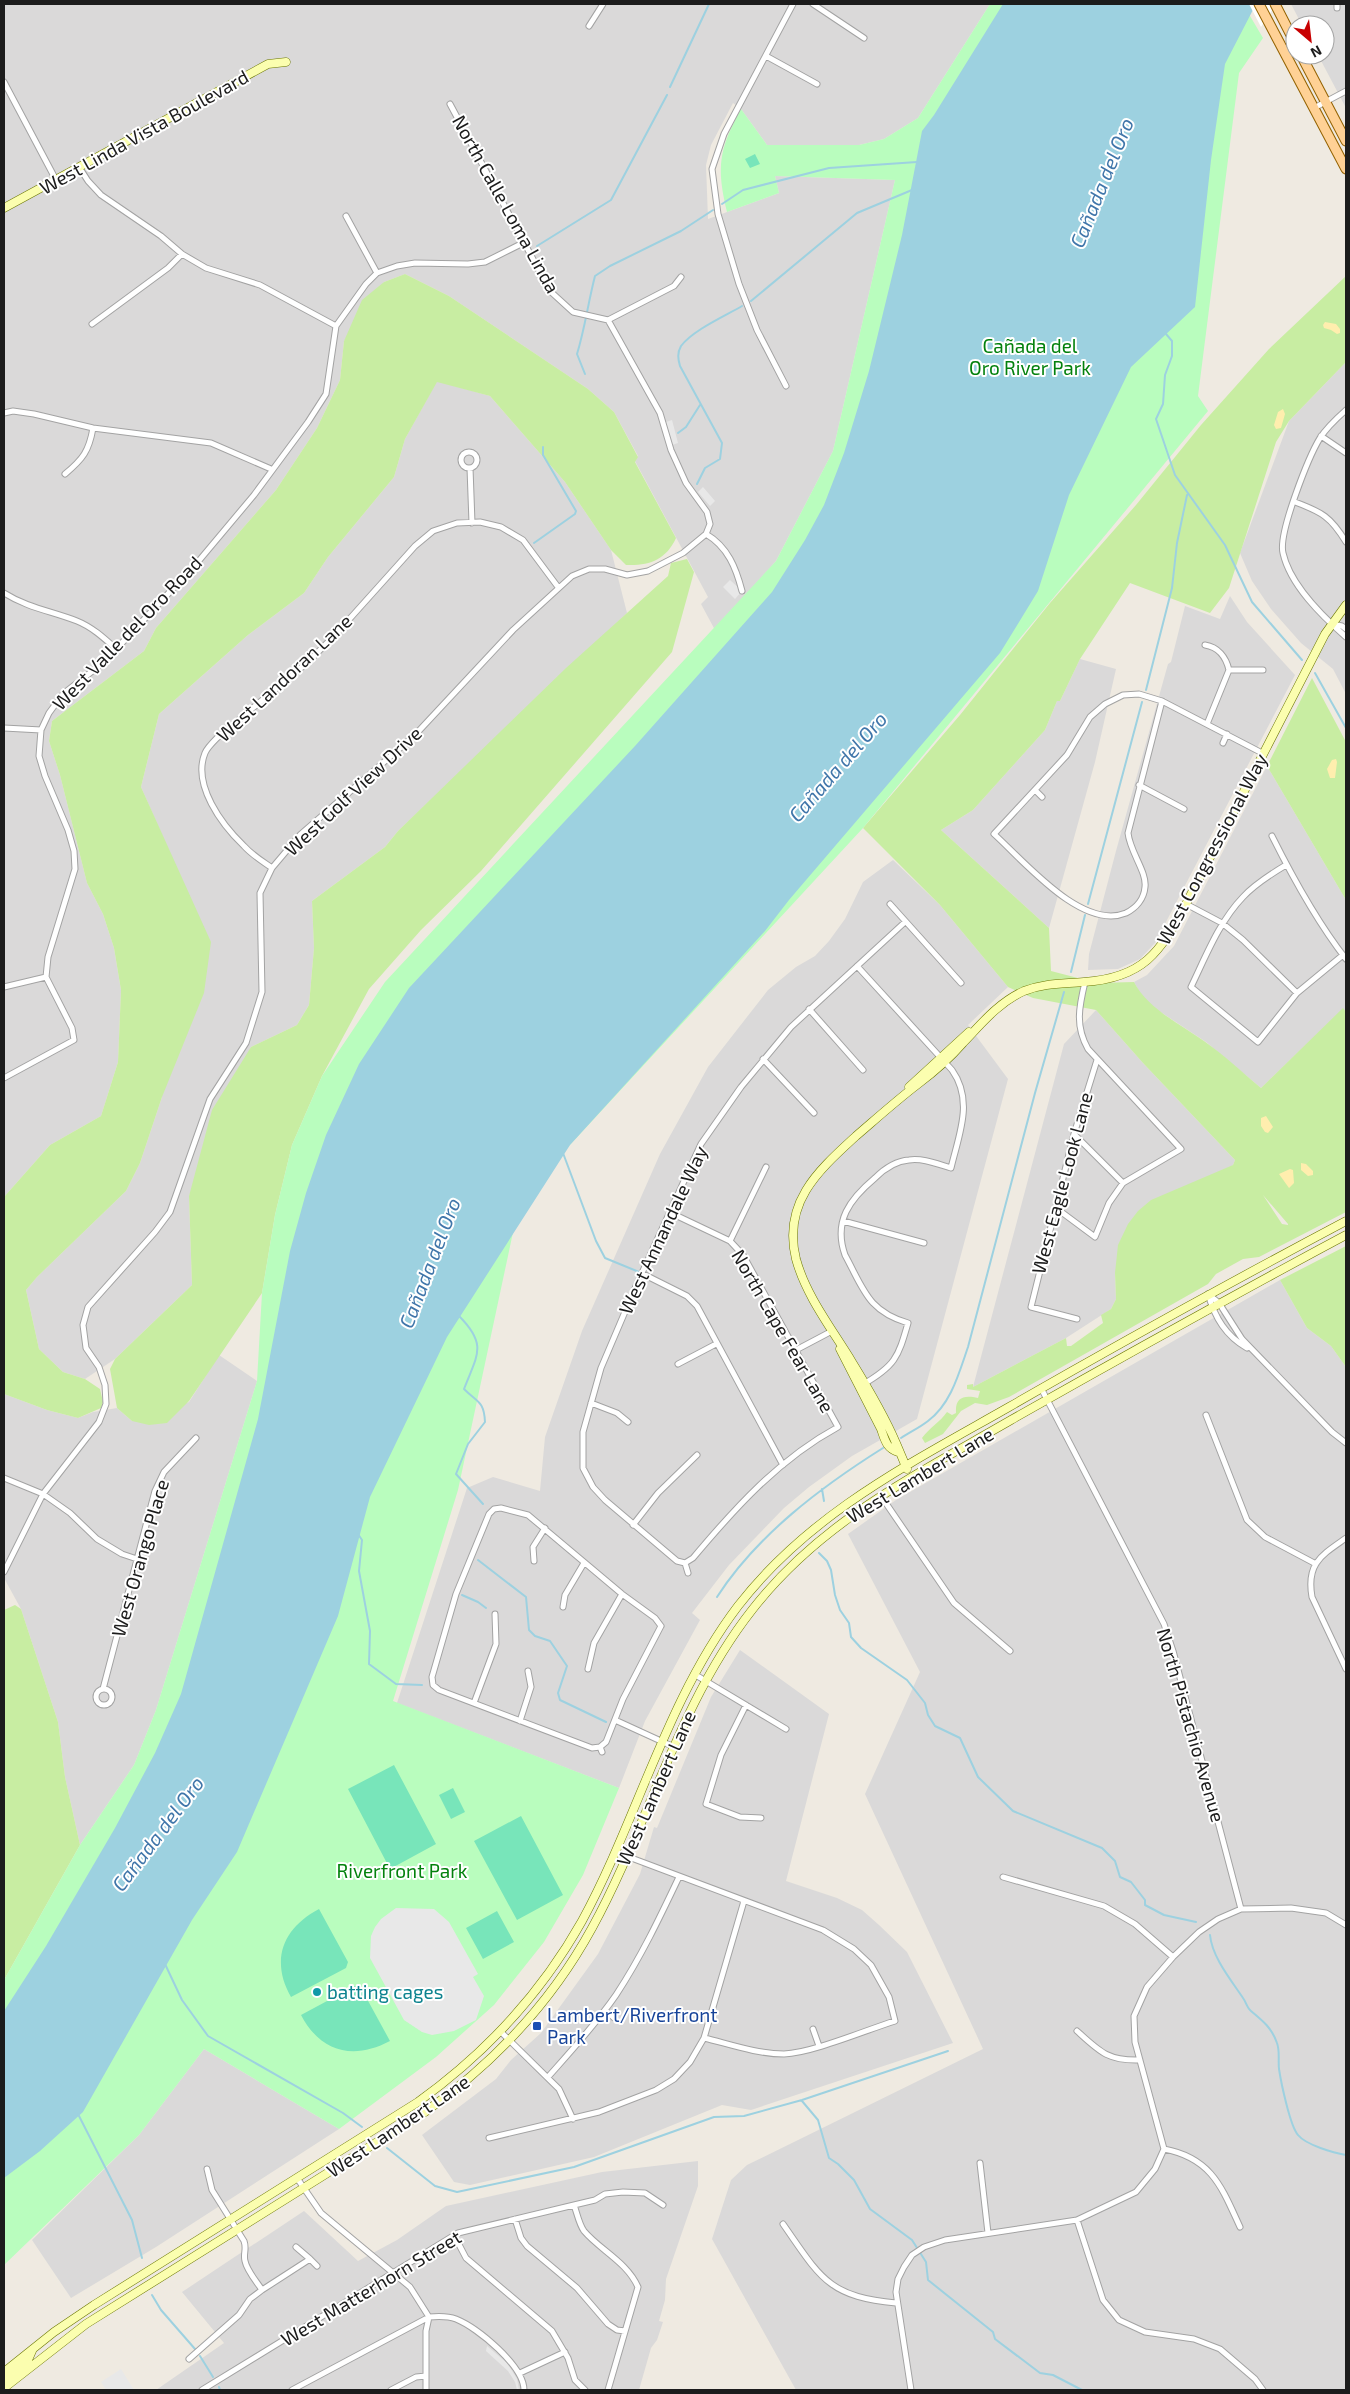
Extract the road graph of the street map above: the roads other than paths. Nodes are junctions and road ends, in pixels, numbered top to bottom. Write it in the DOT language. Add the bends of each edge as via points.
graph roads {
  1 [pos="603,4"];
  2 [pos="793,4"];
  3 [pos="813,4"];
  4 [pos="1259,4"];
  5 [pos="1275,4"];
  6 [pos="1285,24"];
  7 [pos="589,26"];
  8 [pos="864,38"];
  9 [pos="766,56"];
  10 [pos="286,62"];
  11 [pos="1306,65"];
  12 [pos="4,82"];
  13 [pos="817,84"];
  14 [pos="1346,91"];
  15 [pos="1326,102"];
  16 [pos="450,104"];
  17 [pos="1314,108"];
  18 [pos="1346,141"];
  19 [pos="79,166"];
  20 [pos="1346,170"];
  21 [pos="56,180"];
  22 [pos="4,208"];
  23 [pos="346,216"];
  24 [pos="523,243"];
  25 [pos="182,254"];
  26 [pos="377,273"];
  27 [pos="681,277"];
  28 [pos="608,320"];
  29 [pos="92,324"];
  30 [pos="336,326"];
  31 [pos="786,386"];
  32 [pos="1346,410"];
  33 [pos="4,413"];
  34 [pos="94,428"];
  35 [pos="1321,436"];
  36 [pos="1346,453"];
  37 [pos="470,468"];
  38 [pos="271,469"];
  39 [pos="65,474"];
  40 [pos="1295,502"];
  41 [pos="472,523"];
  42 [pos="706,534"];
  43 [pos="1346,542"];
  44 [pos="558,588"];
  45 [pos="742,591"];
  46 [pos="4,593"];
  47 [pos="1346,605"];
  48 [pos="1331,624"];
  49 [pos="1346,629"];
  50 [pos="1346,636"];
  51 [pos="1205,645"];
  52 [pos="115,648"];
  53 [pos="1229,670"];
  54 [pos="1264,670"];
  55 [pos="1162,701"];
  56 [pos="1207,724"];
  57 [pos="4,728"];
  58 [pos="41,730"];
  59 [pos="1227,734"];
  60 [pos="1223,742"];
  61 [pos="1264,754"];
  62 [pos="1139,785"];
  63 [pos="1035,790"];
  64 [pos="1042,797"];
  65 [pos="1184,809"];
  66 [pos="1272,836"];
  67 [pos="1286,864"];
  68 [pos="272,868"];
  69 [pos="890,904"];
  70 [pos="1186,904"];
  71 [pos="1110,916"];
  72 [pos="905,922"];
  73 [pos="1110,923"];
  74 [pos="1222,923"];
  75 [pos="1345,957"];
  76 [pos="857,966"];
  77 [pos="46,977"];
  78 [pos="1085,982"];
  79 [pos="961,983"];
  80 [pos="4,987"];
  81 [pos="1297,993"];
  82 [pos="809,1008"];
  83 [pos="763,1059"];
  84 [pos="942,1059"];
  85 [pos="1097,1060"];
  86 [pos="863,1070"];
  87 [pos="4,1078"];
  88 [pos="814,1114"];
  89 [pos="1074,1134"];
  90 [pos="766,1167"];
  91 [pos="1122,1183"];
  92 [pos="1056,1208"];
  93 [pos="671,1213"];
  94 [pos="1346,1220"];
  95 [pos="843,1221"];
  96 [pos="1346,1235"];
  97 [pos="730,1241"];
  98 [pos="924,1244"];
  99 [pos="643,1274"];
  100 [pos="1208,1294"];
  101 [pos="1216,1305"];
  102 [pos="1077,1319"];
  103 [pos="832,1331"];
  104 [pos="716,1344"];
  105 [pos="796,1350"];
  106 [pos="678,1364"];
  107 [pos="862,1385"];
  108 [pos="1041,1388"];
  109 [pos="1048,1400"];
  110 [pos="592,1403"];
  111 [pos="1206,1415"];
  112 [pos="628,1422"];
  113 [pos="196,1438"];
  114 [pos="1346,1443"];
  115 [pos="697,1455"];
  116 [pos="783,1465"];
  117 [pos="906,1466"];
  118 [pos="912,1477"];
  119 [pos="4,1478"];
  120 [pos="43,1494"];
  121 [pos="881,1496"];
  122 [pos="633,1525"];
  123 [pos="546,1528"];
  124 [pos="1346,1538"];
  125 [pos="137,1559"];
  126 [pos="534,1561"];
  127 [pos="584,1563"];
  128 [pos="685,1563"];
  129 [pos="1316,1564"];
  130 [pos="4,1572"];
  131 [pos="688,1573"];
  132 [pos="622,1594"];
  133 [pos="563,1607"];
  134 [pos="495,1614"];
  135 [pos="1010,1651"];
  136 [pos="588,1669"];
  137 [pos="1346,1669"];
  138 [pos="528,1670"];
  139 [pos="694,1674"];
  140 [pos="705,1679"];
  141 [pos="104,1689"];
  142 [pos="474,1703"];
  143 [pos="746,1706"];
  144 [pos="615,1720"];
  145 [pos="520,1721"];
  146 [pos="786,1729"];
  147 [pos="663,1742"];
  148 [pos="674,1747"];
  149 [pos="761,1818"];
  150 [pos="626,1856"];
  151 [pos="679,1877"];
  152 [pos="1003,1877"];
  153 [pos="744,1901"];
  154 [pos="1241,1909"];
  155 [pos="1346,1925"];
  156 [pos="1173,1957"];
  157 [pos="605,2010"];
  158 [pos="614,2018"];
  159 [pos="813,2029"];
  160 [pos="1077,2031"];
  161 [pos="501,2032"];
  162 [pos="704,2038"];
  163 [pos="510,2041"];
  164 [pos="818,2046"];
  165 [pos="1140,2060"];
  166 [pos="548,2077"];
  167 [pos="573,2118"];
  168 [pos="488,2138"];
  169 [pos="1164,2149"];
  170 [pos="980,2163"];
  171 [pos="207,2169"];
  172 [pos="297,2178"];
  173 [pos="304,2189"];
  174 [pos="664,2205"];
  175 [pos="574,2206"];
  176 [pos="230,2219"];
  177 [pos="515,2219"];
  178 [pos="1077,2220"];
  179 [pos="783,2224"];
  180 [pos="1240,2227"];
  181 [pos="237,2230"];
  182 [pos="988,2233"];
  183 [pos="454,2235"];
  184 [pos="296,2247"];
  185 [pos="310,2259"];
  186 [pos="317,2266"];
  187 [pos="394,2274"];
  188 [pos="262,2290"];
  189 [pos="896,2303"];
  190 [pos="430,2317"];
  191 [pos="625,2331"];
  192 [pos="32,2349"];
  193 [pos="565,2352"];
  194 [pos="189,2359"];
  195 [pos="4,2372"];
  196 [pos="520,2373"];
  197 [pos="426,2376"];
  198 [pos="4,2381"];
  199 [pos="4,2388"];
  200 [pos="202,2390"];
  201 [pos="292,2390"];
  202 [pos="391,2390"];
  203 [pos="426,2390"];
  204 [pos="524,2390"];
  205 [pos="585,2390"];
  206 [pos="608,2390"];
  207 [pos="911,2390"];
  208 [pos="1263,2390"];
  1 -- 7 [label="street"];
  2 -- 9 [label="street"];
  3 -- 8 [label="street"];
  4 -- 17 [label="main road"];
  5 -- 6 [label="main road"];
  9 -- 13 [label="street"];
  9 -- 31 [label="street" via="724,134 712,169 718,214 739,285 757,330"];
  10 -- 19 [label="main road, West Linda Vista Boulevard" via="268,64"];
  11 -- 15 [label="main road"];
  12 -- 21 [label="street"];
  14 -- 15 [label="street"];
  15 -- 17 [label="street"];
  15 -- 18 [label="main road"];
  16 -- 24 [label="street, North Calle Loma Linda"];
  17 -- 20 [label="main road"];
  19 -- 21 [label="main road, West Linda Vista Boulevard"];
  19 -- 25 [label="street" via="100,195"];
  21 -- 22 [label="main road, West Linda Vista Boulevard"];
  23 -- 26 [label="street"];
  24 -- 26 [label="street" via="485,262 415,263"];
  24 -- 28 [label="street, North Calle Loma Linda" via="550,291 573,312"];
  25 -- 29 [label="street"];
  25 -- 30 [label="street" via="206,268 260,285"];
  26 -- 30 [label="street, West Valle del Oro Road"];
  27 -- 28 [label="street" via="674,286"];
  28 -- 42 [label="street" via="660,413 671,450 686,483 707,512 710,524"];
  30 -- 38 [label="street, West Valle del Oro Road" via="326,394"];
  32 -- 35 [label="street"];
  33 -- 34 [label="street" via="34,414"];
  34 -- 38 [label="street" via="211,443"];
  34 -- 39 [label="street" via="83,460"];
  35 -- 36 [label="street"];
  35 -- 40 [label="street" via="1311,454"];
  37 -- 41 [label="street"];
  38 -- 52 [label="street, West Valle del Oro Road" via="254,495 198,562"];
  40 -- 43 [label="street" via="1324,514 1337,526"];
  40 -- 48 [label="street" via="1282,537 1282,551 1312,603"];
  41 -- 44 [label="street, West Landoran Lane" via="501,528 524,540"];
  41 -- 68 [label="street, West Landoran Lane" via="433,531 415,546 309,661 217,738 205,753 202,778 210,801 228,830 245,848"];
  42 -- 44 [label="street, West Golf View Drive" via="683,553 648,570 628,575 588,569 572,576"];
  42 -- 45 [label="street" via="718,541 727,553"];
  44 -- 68 [label="street, West Golf View Drive" via="513,630 415,735 300,836"];
  46 -- 52 [label="street" via="26,606 79,621"];
  47 -- 48 [label="main road, West Congressional Way"];
  48 -- 49 [label="street"];
  48 -- 50 [label="street"];
  48 -- 61 [label="main road, West Congressional Way"];
  51 -- 53 [label="street" via="1218,651"];
  52 -- 58 [label="street, West Valle del Oro Road" via="104,662 63,694"];
  53 -- 54 [label="street"];
  53 -- 56 [label="street"];
  55 -- 56 [label="street"];
  55 -- 62 [label="street"];
  55 -- 63 [label="street" via="1132,694 1122,695 1105,704 1090,717 1067,755"];
  56 -- 59 [label="street"];
  57 -- 58 [label="street"];
  58 -- 77 [label="street, West Valle del Oro Road" via="39,756 74,852 74,869 48,956"];
  59 -- 60 [label="street"];
  59 -- 61 [label="street"];
  61 -- 70 [label="main road, West Congressional Way"];
  62 -- 65 [label="street"];
  62 -- 71 [label="street" via="1128,833 1129,845 1145,876 1146,886 1137,906"];
  63 -- 64 [label="street"];
  63 -- 71 [label="street" via="994,834 1069,901 1088,911"];
  66 -- 67 [label="street"];
  67 -- 74 [label="street" via="1243,896"];
  67 -- 75 [label="street"];
  68 -- 120 [label="street, West Golf View Drive" via="260,893 262,992 246,1043 210,1099 170,1212 88,1307 83,1324 86,1348 99,1367 105,1385 106,1404 99,1422"];
  69 -- 72 [label="street"];
  70 -- 74 [label="street"];
  70 -- 78 [label="main road, West Congressional Way" via="1155,955 1125,974"];
  71 -- 73 [label="street"];
  72 -- 76 [label="street, West Annandale Way"];
  72 -- 79 [label="street"];
  74 -- 81 [label="street"];
  74 -- 81 [label="street" via="1191,987 1258,1042"];
  75 -- 81 [label="street"];
  76 -- 82 [label="street, West Annandale Way"];
  76 -- 84 [label="street"];
  77 -- 80 [label="street"];
  77 -- 87 [label="street" via="72,1028 74,1040"];
  78 -- 84 [label="main road, West Congressional Way" via="1034,987 1014,996"];
  78 -- 85 [label="street" via="1078,1027"];
  82 -- 83 [label="street, West Annandale Way"];
  82 -- 86 [label="street"];
  83 -- 88 [label="street"];
  83 -- 93 [label="street, West Annandale Way" via="702,1144"];
  84 -- 95 [label="street" via="960,1082 965,1103 951,1168 919,1159 892,1166 854,1197"];
  84 -- 103 [label="main road, West Congressional Way" via="816,1174 802,1197 796,1212 793,1240 796,1258"];
  85 -- 89 [label="street, West Eagle Look Lane"];
  85 -- 91 [label="street" via="1181,1148"];
  89 -- 91 [label="street"];
  89 -- 92 [label="street, West Eagle Look Lane"];
  90 -- 97 [label="street"];
  91 -- 92 [label="street" via="1109,1203 1095,1237"];
  92 -- 102 [label="street, West Eagle Look Lane" via="1031,1307"];
  93 -- 97 [label="street, North Cape Fear Lane"];
  93 -- 99 [label="street, West Annandale Way"];
  94 -- 100 [label="main road, West Lambert Lane"];
  95 -- 98 [label="street"];
  95 -- 107 [label="street" via="842,1247 870,1301 883,1314 908,1323 893,1364"];
  96 -- 101 [label="main road, West Lambert Lane"];
  97 -- 105 [label="street, North Cape Fear Lane" via="743,1256"];
  99 -- 104 [label="street" via="687,1296 697,1306"];
  99 -- 110 [label="street, West Annandale Way" via="601,1368"];
  100 -- 101 [label="street"];
  100 -- 108 [label="main road, West Lambert Lane"];
  101 -- 109 [label="main road, West Lambert Lane"];
  101 -- 114 [label="street" via="1228,1335 1254,1352"];
  103 -- 105 [label="street"];
  103 -- 107 [label="main road, West Congressional Way"];
  104 -- 106 [label="street"];
  104 -- 116 [label="street"];
  105 -- 116 [label="street, North Cape Fear Lane" via="838,1427"];
  107 -- 117 [label="main road, West Congressional Way"];
  108 -- 109 [label="street, North Pistachio Avenue"];
  108 -- 117 [label="main road, West Lambert Lane"];
  109 -- 118 [label="main road, West Lambert Lane"];
  109 -- 154 [label="street, North Pistachio Avenue" via="1164,1624"];
  110 -- 112 [label="street" via="617,1413"];
  110 -- 122 [label="street, West Annandale Way" via="582,1432 583,1468 593,1487"];
  111 -- 129 [label="street" via="1247,1520 1265,1537"];
  113 -- 125 [label="street, West Orango Place" via="172,1462 159,1482"];
  115 -- 122 [label="street" via="658,1493"];
  116 -- 128 [label="street" via="746,1497"];
  117 -- 118 [label="main road, West Congressional Way"];
  117 -- 139 [label="main road, West Lambert Lane" via="838,1509 790,1549 741,1603"];
  118 -- 121 [label="main road, West Lambert Lane"];
  119 -- 120 [label="street"];
  120 -- 125 [label="street" via="70,1513 96,1539"];
  120 -- 130 [label="street, West Golf View Drive"];
  121 -- 135 [label="street" via="954,1603"];
  121 -- 140 [label="main road, West Lambert Lane" via="829,1532 784,1573 741,1624"];
  122 -- 128 [label="street, West Annandale Way" via="677,1561"];
  123 -- 126 [label="street" via="533,1547"];
  123 -- 127 [label="street"];
  123 -- 142 [label="street" via="528,1515 495,1508 489,1514 456,1594 432,1687"];
  124 -- 129 [label="street" via="1329,1548"];
  125 -- 141 [label="street, West Orango Place"];
  127 -- 132 [label="street"];
  127 -- 133 [label="street" via="565,1595"];
  128 -- 131 [label="street"];
  129 -- 137 [label="street" via="1311,1576 1312,1597"];
  132 -- 136 [label="street" via="594,1643"];
  132 -- 144 [label="street" via="663,1625 627,1690"];
  134 -- 142 [label="street" via="496,1644"];
  138 -- 145 [label="street" via="531,1687"];
  139 -- 140 [label="street"];
  139 -- 147 [label="main road, West Lambert Lane"];
  140 -- 143 [label="street"];
  140 -- 148 [label="main road, West Lambert Lane"];
  142 -- 145 [label="street"];
  143 -- 146 [label="street"];
  143 -- 149 [label="street" via="721,1755 706,1804 740,1817"];
  144 -- 145 [label="street" via="601,1750"];
  144 -- 147 [label="street"];
  147 -- 148 [label="street"];
  147 -- 161 [label="main road, West Lambert Lane" via="581,1922 541,1985"];
  148 -- 150 [label="main road, West Lambert Lane"];
  150 -- 151 [label="street"];
  150 -- 163 [label="main road, West Lambert Lane" via="578,1953 542,2004"];
  151 -- 153 [label="street"];
  151 -- 157 [label="street" via="648,1942"];
  152 -- 156 [label="street" via="1104,1906 1135,1924"];
  153 -- 162 [label="street"];
  153 -- 164 [label="street" via="823,1930 854,1949 871,1965 885,1989 895,2021"];
  154 -- 155 [label="street" via="1292,1908 1326,1913"];
  154 -- 156 [label="street" via="1218,1919"];
  156 -- 165 [label="street" via="1147,1986 1134,2016 1135,2042"];
  157 -- 158 [label="street"];
  157 -- 166 [label="street"];
  159 -- 164 [label="street"];
  160 -- 165 [label="street" via="1100,2051 1121,2060"];
  161 -- 163 [label="street"];
  161 -- 172 [label="main road, West Lambert Lane" via="464,2067 418,2102"];
  162 -- 164 [label="street" via="765,2053 785,2054"];
  162 -- 167 [label="street" via="690,2062 674,2079 599,2112"];
  163 -- 166 [label="street"];
  163 -- 173 [label="main road, West Lambert Lane" via="472,2076 425,2112"];
  165 -- 169 [label="street"];
  166 -- 167 [label="street" via="562,2094"];
  167 -- 168 [label="street"];
  169 -- 178 [label="street" via="1154,2169 1136,2192"];
  169 -- 180 [label="street" via="1182,2152 1206,2166 1220,2184"];
  170 -- 182 [label="street"];
  171 -- 176 [label="street" via="212,2190"];
  172 -- 173 [label="street"];
  172 -- 176 [label="main road, West Lambert Lane"];
  173 -- 181 [label="main road, West Lambert Lane"];
  173 -- 187 [label="street" via="329,2222"];
  174 -- 175 [label="street, West Matterhorn Street" via="645,2193 623,2192 605,2194"];
  175 -- 177 [label="street, West Matterhorn Street"];
  175 -- 191 [label="street" via="584,2231 611,2254 638,2287"];
  176 -- 181 [label="street"];
  176 -- 192 [label="main road, West Lambert Lane" via="94,2304"];
  177 -- 183 [label="street, West Matterhorn Street"];
  177 -- 191 [label="street" via="527,2246 577,2288 608,2324"];
  178 -- 182 [label="street"];
  178 -- 208 [label="street" via="1102,2300 1119,2320 1145,2332 1194,2339 1220,2349 1255,2378"];
  179 -- 189 [label="street" via="825,2280 841,2291 867,2300"];
  181 -- 188 [label="street" via="246,2245 246,2265"];
  181 -- 199 [label="main road, West Lambert Lane" via="86,2324"];
  182 -- 189 [label="street" via="945,2240 917,2250 898,2279"];
  183 -- 187 [label="street, West Matterhorn Street"];
  183 -- 193 [label="street" via="466,2258 545,2324"];
  184 -- 185 [label="street"];
  185 -- 186 [label="street"];
  185 -- 188 [label="street"];
  187 -- 190 [label="street" via="414,2292"];
  187 -- 200 [label="street, West Matterhorn Street"];
  188 -- 194 [label="street" via="250,2299 240,2315"];
  189 -- 207 [label="street"];
  190 -- 196 [label="street" via="444,2316 462,2322 509,2359"];
  190 -- 197 [label="street" via="426,2331"];
  190 -- 201 [label="street"];
  191 -- 206 [label="street"];
  192 -- 195 [label="main road, West Lambert Lane"];
  192 -- 198 [label="main road" via="28,2360"];
  193 -- 196 [label="street"];
  193 -- 205 [label="street" via="575,2380"];
  196 -- 204 [label="street"];
  197 -- 202 [label="street" via="416,2377"];
  197 -- 203 [label="street"];
}
